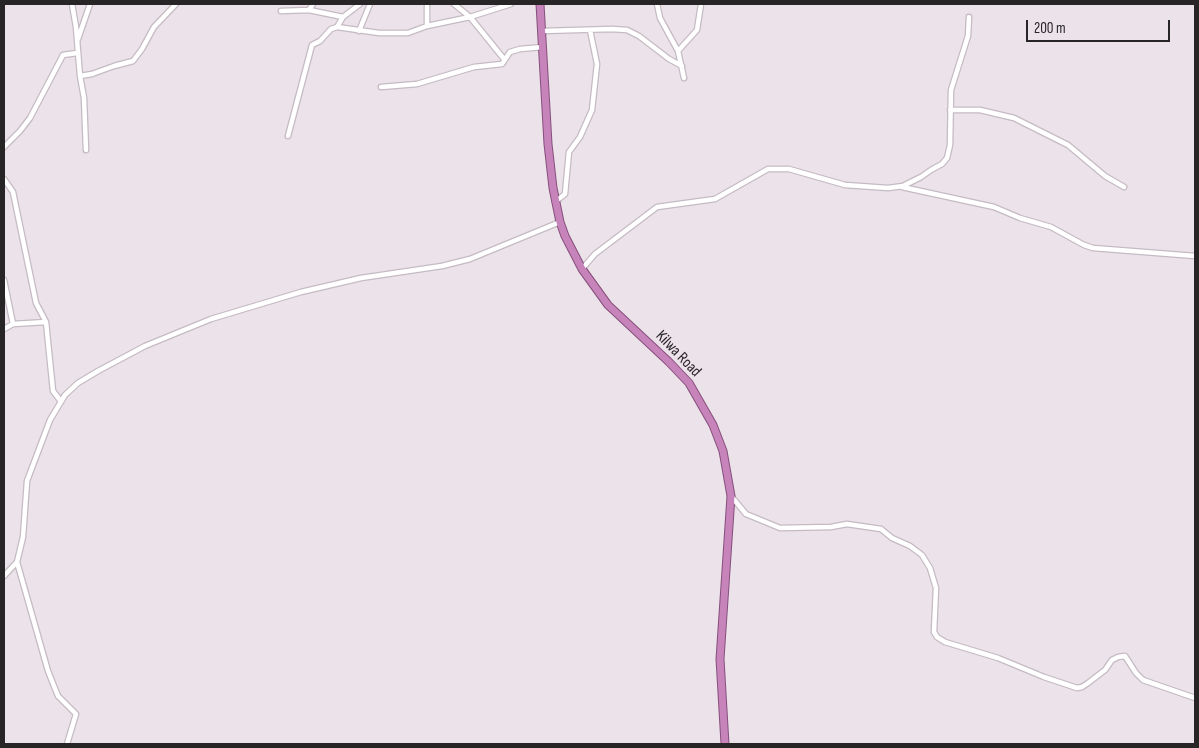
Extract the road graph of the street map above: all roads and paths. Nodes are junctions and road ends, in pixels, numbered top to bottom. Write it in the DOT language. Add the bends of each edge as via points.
graph roads {
  1 [pos="72,4"];
  2 [pos="90,4"];
  3 [pos="176,4"];
  4 [pos="313,4"];
  5 [pos="360,4"];
  6 [pos="370,4"];
  7 [pos="427,4"];
  8 [pos="454,4"];
  9 [pos="511,4"];
  10 [pos="540,4"];
  11 [pos="657,4"];
  12 [pos="701,4"];
  13 [pos="309,10"];
  14 [pos="280,11"];
  15 [pos="343,17"];
  16 [pos="470,17"];
  17 [pos="969,17"];
  18 [pos="427,26"];
  19 [pos="337,27"];
  20 [pos="590,30"];
  21 [pos="359,31"];
  22 [pos="542,31"];
  23 [pos="77,42"];
  24 [pos="543,47"];
  25 [pos="678,51"];
  26 [pos="77,53"];
  27 [pos="504,59"];
  28 [pos="682,66"];
  29 [pos="80,76"];
  30 [pos="684,78"];
  31 [pos="380,86"];
  32 [pos="950,110"];
  33 [pos="288,136"];
  34 [pos="4,146"];
  35 [pos="86,150"];
  36 [pos="4,179"];
  37 [pos="900,186"];
  38 [pos="1124,187"];
  39 [pos="555,202"];
  40 [pos="560,222"];
  41 [pos="1195,256"];
  42 [pos="582,269"];
  43 [pos="4,280"];
  44 [pos="46,322"];
  45 [pos="13,324"];
  46 [pos="4,329"];
  47 [pos="60,400"];
  48 [pos="731,496"];
  49 [pos="17,562"];
  50 [pos="4,576"];
  51 [pos="1195,698"];
  52 [pos="67,744"];
  53 [pos="725,744"];
  1 -- 23 [label="street"];
  2 -- 23 [label="street"];
  3 -- 29 [label="street" via="154,27 133,61"];
  4 -- 13 [label="street"];
  5 -- 15 [label="street"];
  6 -- 21 [label="street"];
  7 -- 18 [label="street"];
  8 -- 16 [label="street"];
  9 -- 16 [label="street"];
  10 -- 22 [label="highway, Kilwa Road"];
  11 -- 25 [label="street" via="660,18"];
  12 -- 25 [label="street" via="697,29"];
  13 -- 14 [label="street"];
  13 -- 15 [label="street"];
  15 -- 19 [label="street"];
  16 -- 18 [label="street"];
  16 -- 27 [label="street"];
  17 -- 32 [label="street" via="968,38 951,90"];
  18 -- 21 [label="street" via="403,34"];
  19 -- 21 [label="street"];
  19 -- 33 [label="street" via="312,45"];
  20 -- 22 [label="street"];
  20 -- 28 [label="street" via="621,29 634,33"];
  20 -- 39 [label="street" via="597,64 592,110 569,152 565,194"];
  22 -- 24 [label="highway, Kilwa Road"];
  23 -- 26 [label="street"];
  24 -- 27 [label="street" via="515,50"];
  24 -- 39 [label="highway, Kilwa Road" via="548,144"];
  25 -- 28 [label="street"];
  26 -- 29 [label="street"];
  26 -- 34 [label="street" via="64,56 30,118"];
  27 -- 31 [label="street" via="502,64 474,67 422,82"];
  28 -- 30 [label="street"];
  29 -- 35 [label="street"];
  32 -- 37 [label="street" via="950,144 945,162"];
  32 -- 38 [label="street" via="980,110 1014,118 1068,145 1105,176"];
  36 -- 44 [label="street" via="13,192 36,303"];
  37 -- 41 [label="street" via="998,208 1051,227 1093,248"];
  37 -- 42 [label="street" via="845,185 789,169 768,169 715,199 657,207 595,254"];
  39 -- 40 [label="highway, Kilwa Road"];
  40 -- 42 [label="highway, Kilwa Road"];
  40 -- 47 [label="street" via="470,259 342,282 190,326 98,370"];
  42 -- 48 [label="highway, Kilwa Road" via="608,304 689,383 713,425 723,451"];
  43 -- 45 [label="street"];
  44 -- 45 [label="street"];
  44 -- 47 [label="street" via="53,391"];
  45 -- 46 [label="street"];
  47 -- 49 [label="street" via="27,481 23,536"];
  48 -- 51 [label="street" via="746,514 780,528 855,525 881,529 910,546 922,555 930,568 936,588 934,632 945,642 990,655 1077,688 1105,670 1115,658 1125,656 1143,680"];
  48 -- 53 [label="highway, Kilwa Road" via="720,659"];
  49 -- 50 [label="street"];
  49 -- 52 [label="street" via="48,671 58,696 76,713"];
}
